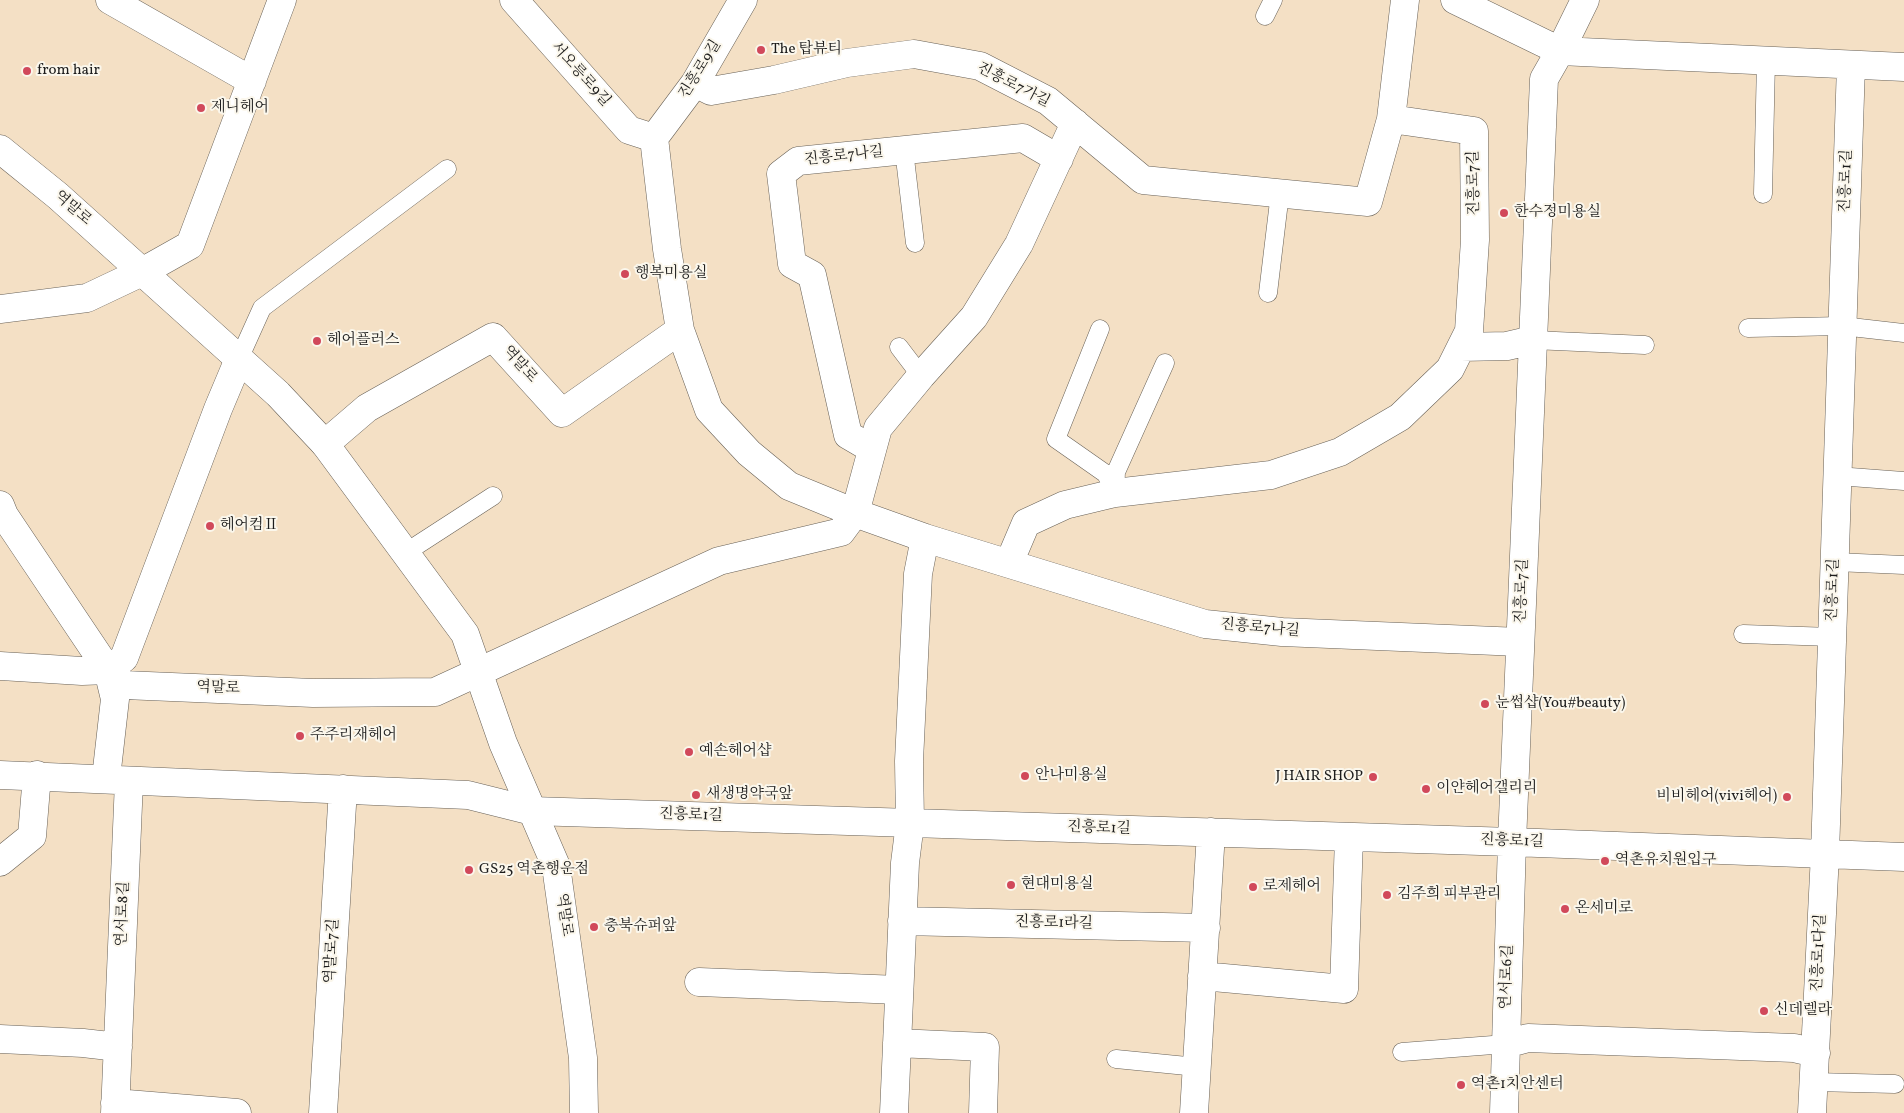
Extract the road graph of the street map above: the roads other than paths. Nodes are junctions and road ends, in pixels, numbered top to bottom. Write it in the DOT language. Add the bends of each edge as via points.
graph roads {
  1 [pos="110,0"];
  2 [pos="282,0"];
  3 [pos="514,0"];
  4 [pos="744,0"];
  5 [pos="1273,0"];
  6 [pos="1405,0"];
  7 [pos="1454,0"];
  8 [pos="1585,0"];
  9 [pos="1265,16"];
  10 [pos="1560,51"];
  11 [pos="1766,61"];
  12 [pos="1851,65"];
  13 [pos="1904,67"];
  14 [pos="252,81"];
  15 [pos="695,83"];
  16 [pos="1391,119"];
  17 [pos="1075,124"];
  18 [pos="654,138"];
  19 [pos="0,149"];
  20 [pos="904,150"];
  21 [pos="1059,159"];
  22 [pos="447,169"];
  23 [pos="1280,193"];
  24 [pos="1763,194"];
  25 [pos="915,243"];
  26 [pos="142,272"];
  27 [pos="1268,293"];
  28 [pos="0,309"];
  29 [pos="1842,326"];
  30 [pos="1748,328"];
  31 [pos="1100,329"];
  32 [pos="680,330"];
  33 [pos="1904,333"];
  34 [pos="1533,340"];
  35 [pos="1644,345"];
  36 [pos="899,347"];
  37 [pos="1461,347"];
  38 [pos="239,359"];
  39 [pos="1165,363"];
  40 [pos="921,376"];
  41 [pos="325,444"];
  42 [pos="872,449"];
  43 [pos="1838,476"];
  44 [pos="1904,481"];
  45 [pos="1115,492"];
  46 [pos="493,496"];
  47 [pos="0,505"];
  48 [pos="855,513"];
  49 [pos="926,538"];
  50 [pos="405,553"];
  51 [pos="1835,562"];
  52 [pos="1009,563"];
  53 [pos="1904,565"];
  54 [pos="1743,634"];
  55 [pos="1832,638"];
  56 [pos="1520,642"];
  57 [pos="0,666"];
  58 [pos="108,670"];
  59 [pos="478,671"];
  60 [pos="0,775"];
  61 [pos="37,775"];
  62 [pos="118,780"];
  63 [pos="343,789"];
  64 [pos="532,811"];
  65 [pos="910,823"];
  66 [pos="1211,832"];
  67 [pos="1349,837"];
  68 [pos="1512,842"];
  69 [pos="1825,854"];
  70 [pos="1904,857"];
  71 [pos="0,862"];
  72 [pos="902,921"];
  73 [pos="1206,928"];
  74 [pos="1202,976"];
  75 [pos="699,982"];
  76 [pos="899,990"];
  77 [pos="0,1039"];
  78 [pos="897,1043"];
  79 [pos="1506,1044"];
  80 [pos="118,1047"];
  81 [pos="1402,1052"];
  82 [pos="1816,1053"];
  83 [pos="1116,1059"];
  84 [pos="1197,1067"];
  85 [pos="1814,1082"];
  86 [pos="1895,1084"];
  87 [pos="115,1108"];
  88 [pos="237,1113"];
  89 [pos="323,1113"];
  90 [pos="584,1113"];
  91 [pos="894,1113"];
  92 [pos="982,1113"];
  93 [pos="1194,1113"];
  94 [pos="1206,1113"];
  95 [pos="1504,1113"];
  96 [pos="1812,1113"];
  1 -- 14 [label="street"];
  2 -- 14 [label="street"];
  3 -- 18 [label="street, 서오릉로9길" via="629,130"];
  4 -- 15 [label="street, 진흥로9길"];
  5 -- 9 [label="lane"];
  6 -- 16 [label="street, 진흥로7가길"];
  7 -- 10 [label="street"];
  8 -- 10 [label="street, 진흥로7길"];
  10 -- 11 [label="street"];
  10 -- 34 [label="street, 진흥로7길" via="1544,78"];
  11 -- 12 [label="street"];
  11 -- 24 [label="lane"];
  12 -- 13 [label="street"];
  12 -- 29 [label="street, 진흥로1길"];
  14 -- 26 [label="street" via="190,245"];
  15 -- 17 [label="street, 진흥로7가길" via="711,91 848,63 914,54 980,66 1048,101"];
  15 -- 18 [label="street, 진흥로9길"];
  16 -- 23 [label="street, 진흥로7가길" via="1368,202"];
  16 -- 37 [label="street, 진흥로7길" via="1474,131 1475,240 1469,331"];
  17 -- 21 [label="street"];
  17 -- 23 [label="street, 진흥로7가길" via="1142,180"];
  18 -- 32 [label="street, 진흥로7나길"];
  19 -- 26 [label="street, 역말로"];
  20 -- 21 [label="street, 진흥로7나길" via="1023,138"];
  20 -- 25 [label="lane"];
  20 -- 42 [label="street, 진흥로7나길" via="798,161 781,174 792,264 812,275 848,435"];
  21 -- 40 [label="street" via="1019,244 974,316"];
  22 -- 38 [label="lane" via="262,308"];
  23 -- 27 [label="lane"];
  26 -- 28 [label="street" via="88,298"];
  26 -- 38 [label="street, 역말로"];
  29 -- 30 [label="lane"];
  29 -- 33 [label="lane"];
  29 -- 43 [label="street, 진흥로1길"];
  31 -- 45 [label="lane" via="1056,439 1106,474"];
  32 -- 41 [label="street, 역말로" via="562,413 493,337 368,408"];
  32 -- 48 [label="street, 진흥로7나길" via="709,410 748,453 789,486"];
  34 -- 35 [label="lane"];
  34 -- 37 [label="street" via="1507,346"];
  34 -- 56 [label="street, 진흥로7길"];
  36 -- 40 [label="lane"];
  37 -- 45 [label="street, 진흥로7길" via="1450,369 1400,417 1340,452 1271,475"];
  38 -- 41 [label="street, 역말로" via="278,394"];
  38 -- 58 [label="street" via="124,658"];
  39 -- 45 [label="lane" via="1116,472"];
  40 -- 42 [label="street" via="878,428"];
  41 -- 50 [label="street, 역말로"];
  42 -- 48 [label="street"];
  43 -- 44 [label="lane"];
  43 -- 51 [label="street, 진흥로1길"];
  45 -- 52 [label="street" via="1065,505 1026,523"];
  46 -- 50 [label="lane"];
  47 -- 58 [label="street, 역말로"];
  48 -- 49 [label="street, 진흥로7나길"];
  48 -- 59 [label="street, 역말로" via="841,532 719,561"];
  49 -- 52 [label="street, 진흥로7나길"];
  49 -- 65 [label="street" via="918,574 908,762"];
  50 -- 59 [label="street, 역말로" via="465,634"];
  51 -- 53 [label="lane"];
  51 -- 55 [label="street, 진흥로1길"];
  52 -- 56 [label="street, 진흥로7나길" via="1206,624 1282,632"];
  54 -- 55 [label="lane"];
  55 -- 69 [label="street, 진흥로1길"];
  56 -- 68 [label="street, 진흥로7길"];
  57 -- 58 [label="street"];
  58 -- 59 [label="street, 역말로" via="124,685 313,693 435,692"];
  58 -- 62 [label="street, 역말로" via="115,699"];
  59 -- 64 [label="street, 역말로" via="503,743"];
  60 -- 61 [label="street"];
  61 -- 62 [label="street"];
  61 -- 71 [label="street" via="32,836"];
  62 -- 63 [label="street"];
  62 -- 80 [label="street, 연서로8길"];
  63 -- 64 [label="street" via="468,794"];
  63 -- 89 [label="street, 역말로7길"];
  64 -- 65 [label="street, 진흥로1길"];
  64 -- 90 [label="street, 역말로" via="556,866 583,1058"];
  65 -- 66 [label="street, 진흥로1길"];
  65 -- 72 [label="street" via="904,863"];
  66 -- 67 [label="street, 진흥로1길"];
  66 -- 73 [label="street"];
  67 -- 68 [label="street, 진흥로1길"];
  67 -- 74 [label="street" via="1344,989"];
  68 -- 69 [label="street, 진흥로1길"];
  68 -- 79 [label="street, 연서로6길"];
  69 -- 70 [label="street, 진흥로1길"];
  69 -- 82 [label="street, 진흥로1다길"];
  72 -- 73 [label="street, 진흥로1라길"];
  72 -- 76 [label="street"];
  73 -- 74 [label="street"];
  74 -- 84 [label="street"];
  75 -- 76 [label="street"];
  76 -- 78 [label="street"];
  77 -- 80 [label="street"];
  78 -- 91 [label="street"];
  78 -- 92 [label="street" via="985,1047"];
  79 -- 81 [label="lane"];
  79 -- 82 [label="street" via="1528,1038 1794,1048"];
  79 -- 95 [label="street, 연서로6길"];
  80 -- 87 [label="street, 연서로8길"];
  82 -- 85 [label="street, 진흥로1다길"];
  83 -- 84 [label="lane"];
  84 -- 93 [label="street"];
  85 -- 86 [label="lane"];
  85 -- 96 [label="street, 진흥로1다길"];
  87 -- 88 [label="street"];
  93 -- 94 [label="street"];
}
